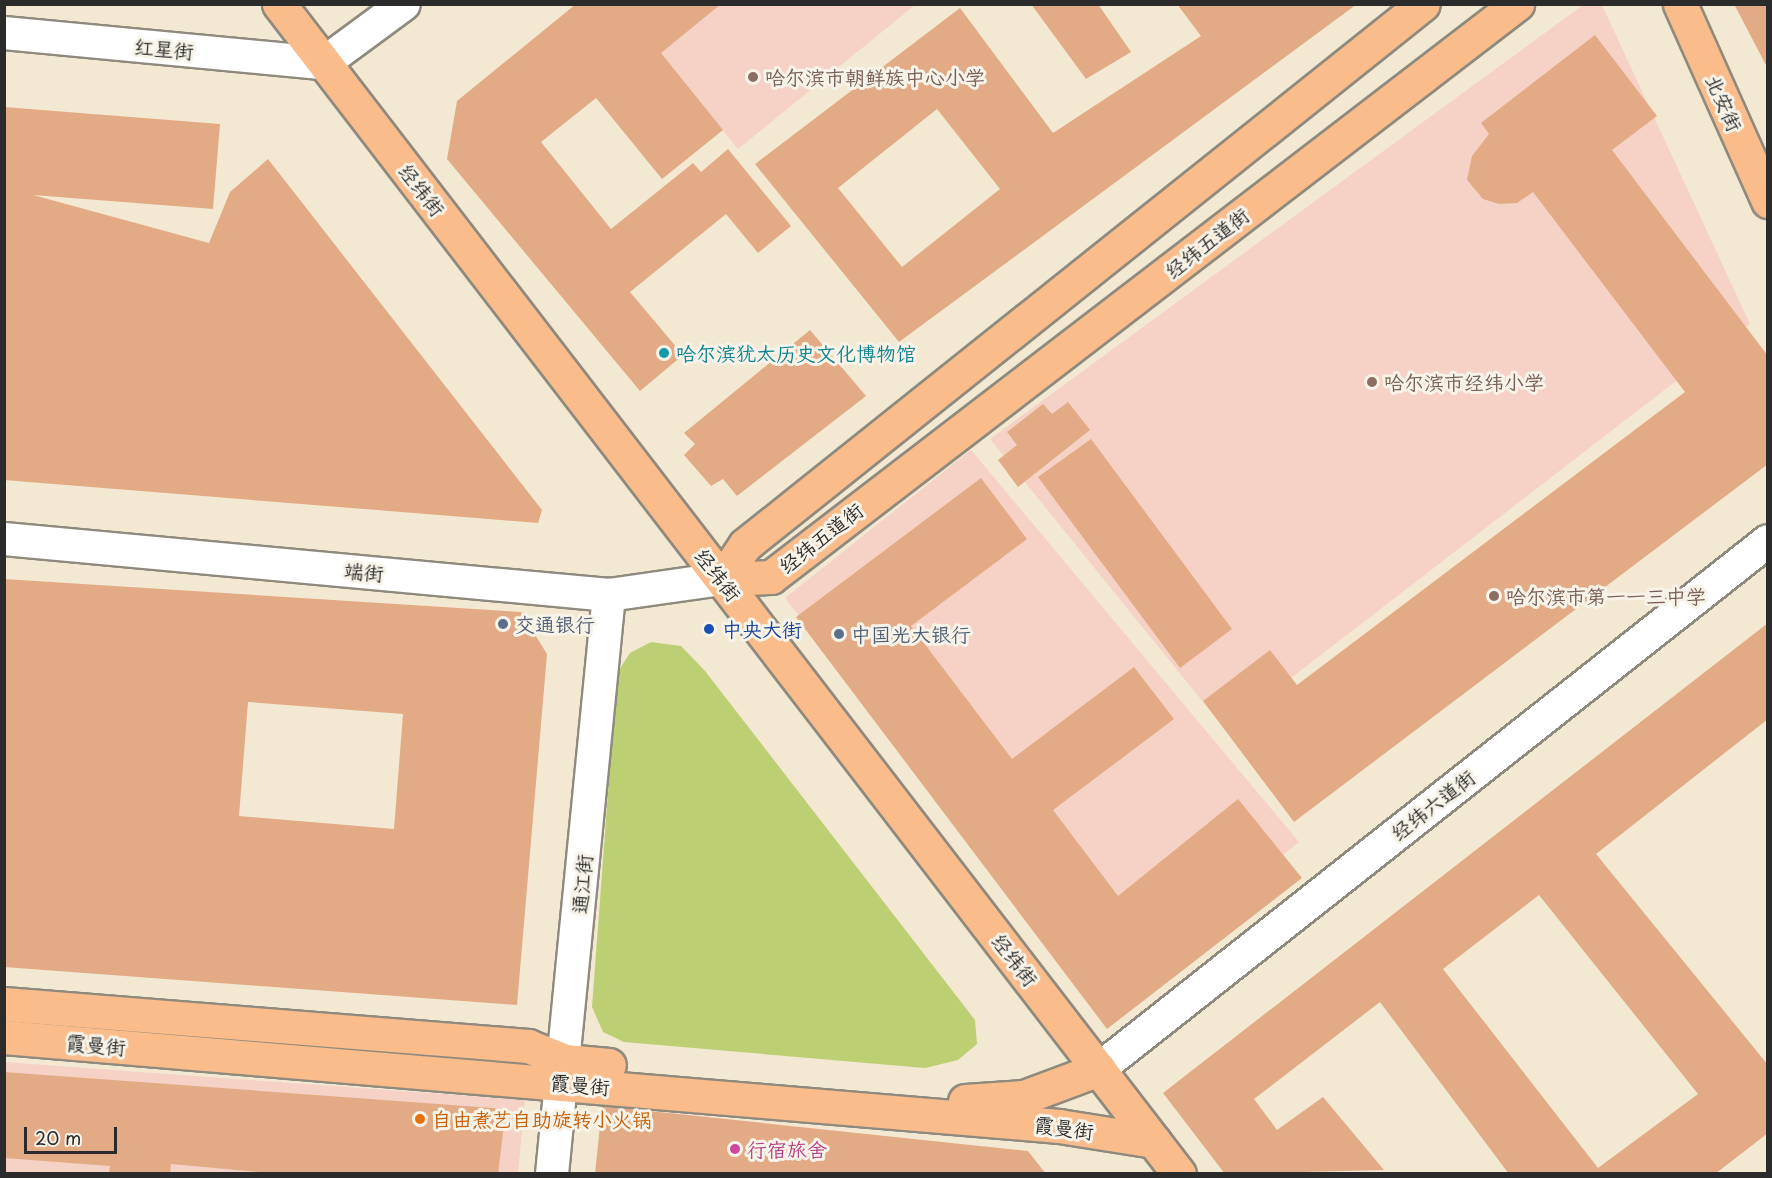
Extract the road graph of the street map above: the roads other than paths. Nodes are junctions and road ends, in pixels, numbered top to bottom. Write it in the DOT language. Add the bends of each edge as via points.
graph roads {
  1 [pos="279,4"];
  2 [pos="404,4"];
  3 [pos="1423,4"];
  4 [pos="1517,4"];
  5 [pos="1680,4"];
  6 [pos="4,33"];
  7 [pos="324,63"];
  8 [pos="1767,201"];
  9 [pos="4,539"];
  10 [pos="1767,541"];
  11 [pos="722,579"];
  12 [pos="609,595"];
  13 [pos="4,1004"];
  14 [pos="4,1037"];
  15 [pos="1099,1069"];
  16 [pos="564,1072"];
  17 [pos="1154,1141"];
  18 [pos="552,1173"];
  19 [pos="1179,1173"];
  1 -- 7 [label="main road, 经纬街"];
  2 -- 7 [label="street"];
  3 -- 11 [label="main road" via="745,545"];
  4 -- 11 [label="main road, 经纬五道街" via="771,577"];
  5 -- 8 [label="main road, 北安街"];
  6 -- 7 [label="street, 红星街"];
  7 -- 11 [label="main road, 经纬街"];
  9 -- 12 [label="street, 端街"];
  10 -- 15 [label="street, 经纬六道街"];
  11 -- 12 [label="street, 端街"];
  11 -- 15 [label="main road, 经纬街"];
  12 -- 16 [label="street, 通江街"];
  13 -- 16 [label="main road, 霞曼街" via="528,1046"];
  14 -- 16 [label="main road, 霞曼街"];
  15 -- 16 [label="main road, 霞曼街" via="1024,1097 980,1102"];
  15 -- 17 [label="main road, 经纬街"];
  16 -- 17 [label="main road, 霞曼街" via="1059,1126"];
  16 -- 18 [label="street, 通江街"];
  17 -- 19 [label="main road, 经纬街"];
}
